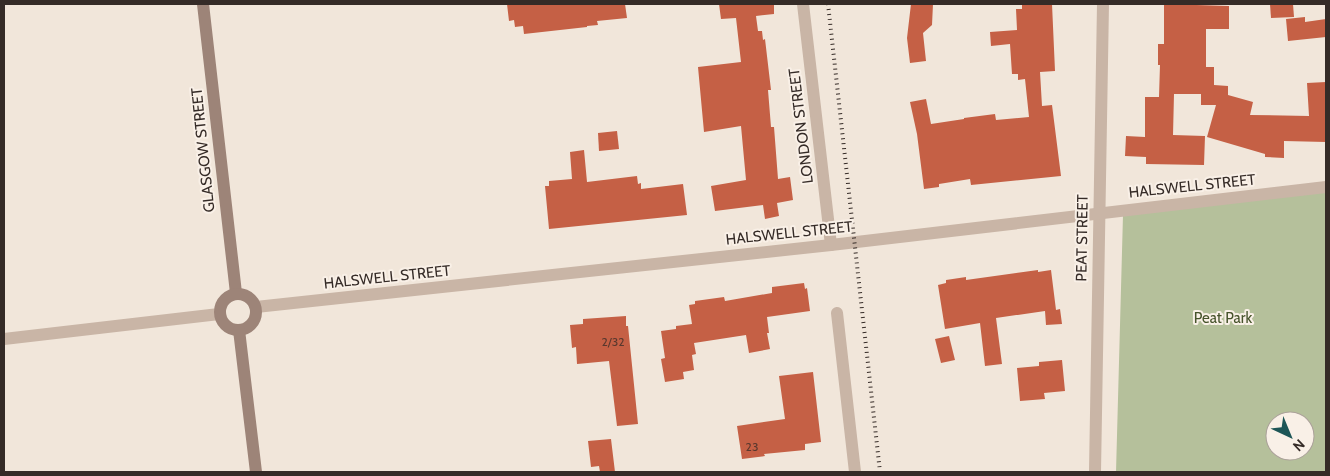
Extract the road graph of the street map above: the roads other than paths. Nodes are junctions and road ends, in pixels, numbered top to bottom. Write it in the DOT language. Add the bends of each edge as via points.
graph roads {
  1 [pos="203,4"];
  2 [pos="803,4"];
  3 [pos="1103,4"];
  4 [pos="1326,188"];
  5 [pos="1099,213"];
  6 [pos="831,245"];
  7 [pos="236,293"];
  8 [pos="256,307"];
  9 [pos="837,313"];
  10 [pos="219,314"];
  11 [pos="239,330"];
  12 [pos="4,338"];
  13 [pos="256,472"];
  14 [pos="855,472"];
  15 [pos="1095,472"];
  1 -- 7 [label="main road, GLASGOW STREET"];
  2 -- 6 [label="street, LONDON STREET"];
  3 -- 5 [label="street, PEAT STREET"];
  4 -- 5 [label="street, HALSWELL STREET"];
  5 -- 6 [label="street, HALSWELL STREET"];
  5 -- 15 [label="street, PEAT STREET"];
  6 -- 8 [label="street, HALSWELL STREET"];
  7 -- 8 [label="main road" via="250,298"];
  7 -- 10 [label="main road" via="225,298"];
  8 -- 11 [label="main road" via="254,320"];
  9 -- 14 [label="street"];
  10 -- 11 [label="main road" via="228,328"];
  10 -- 12 [label="street"];
  11 -- 13 [label="main road"];
}
